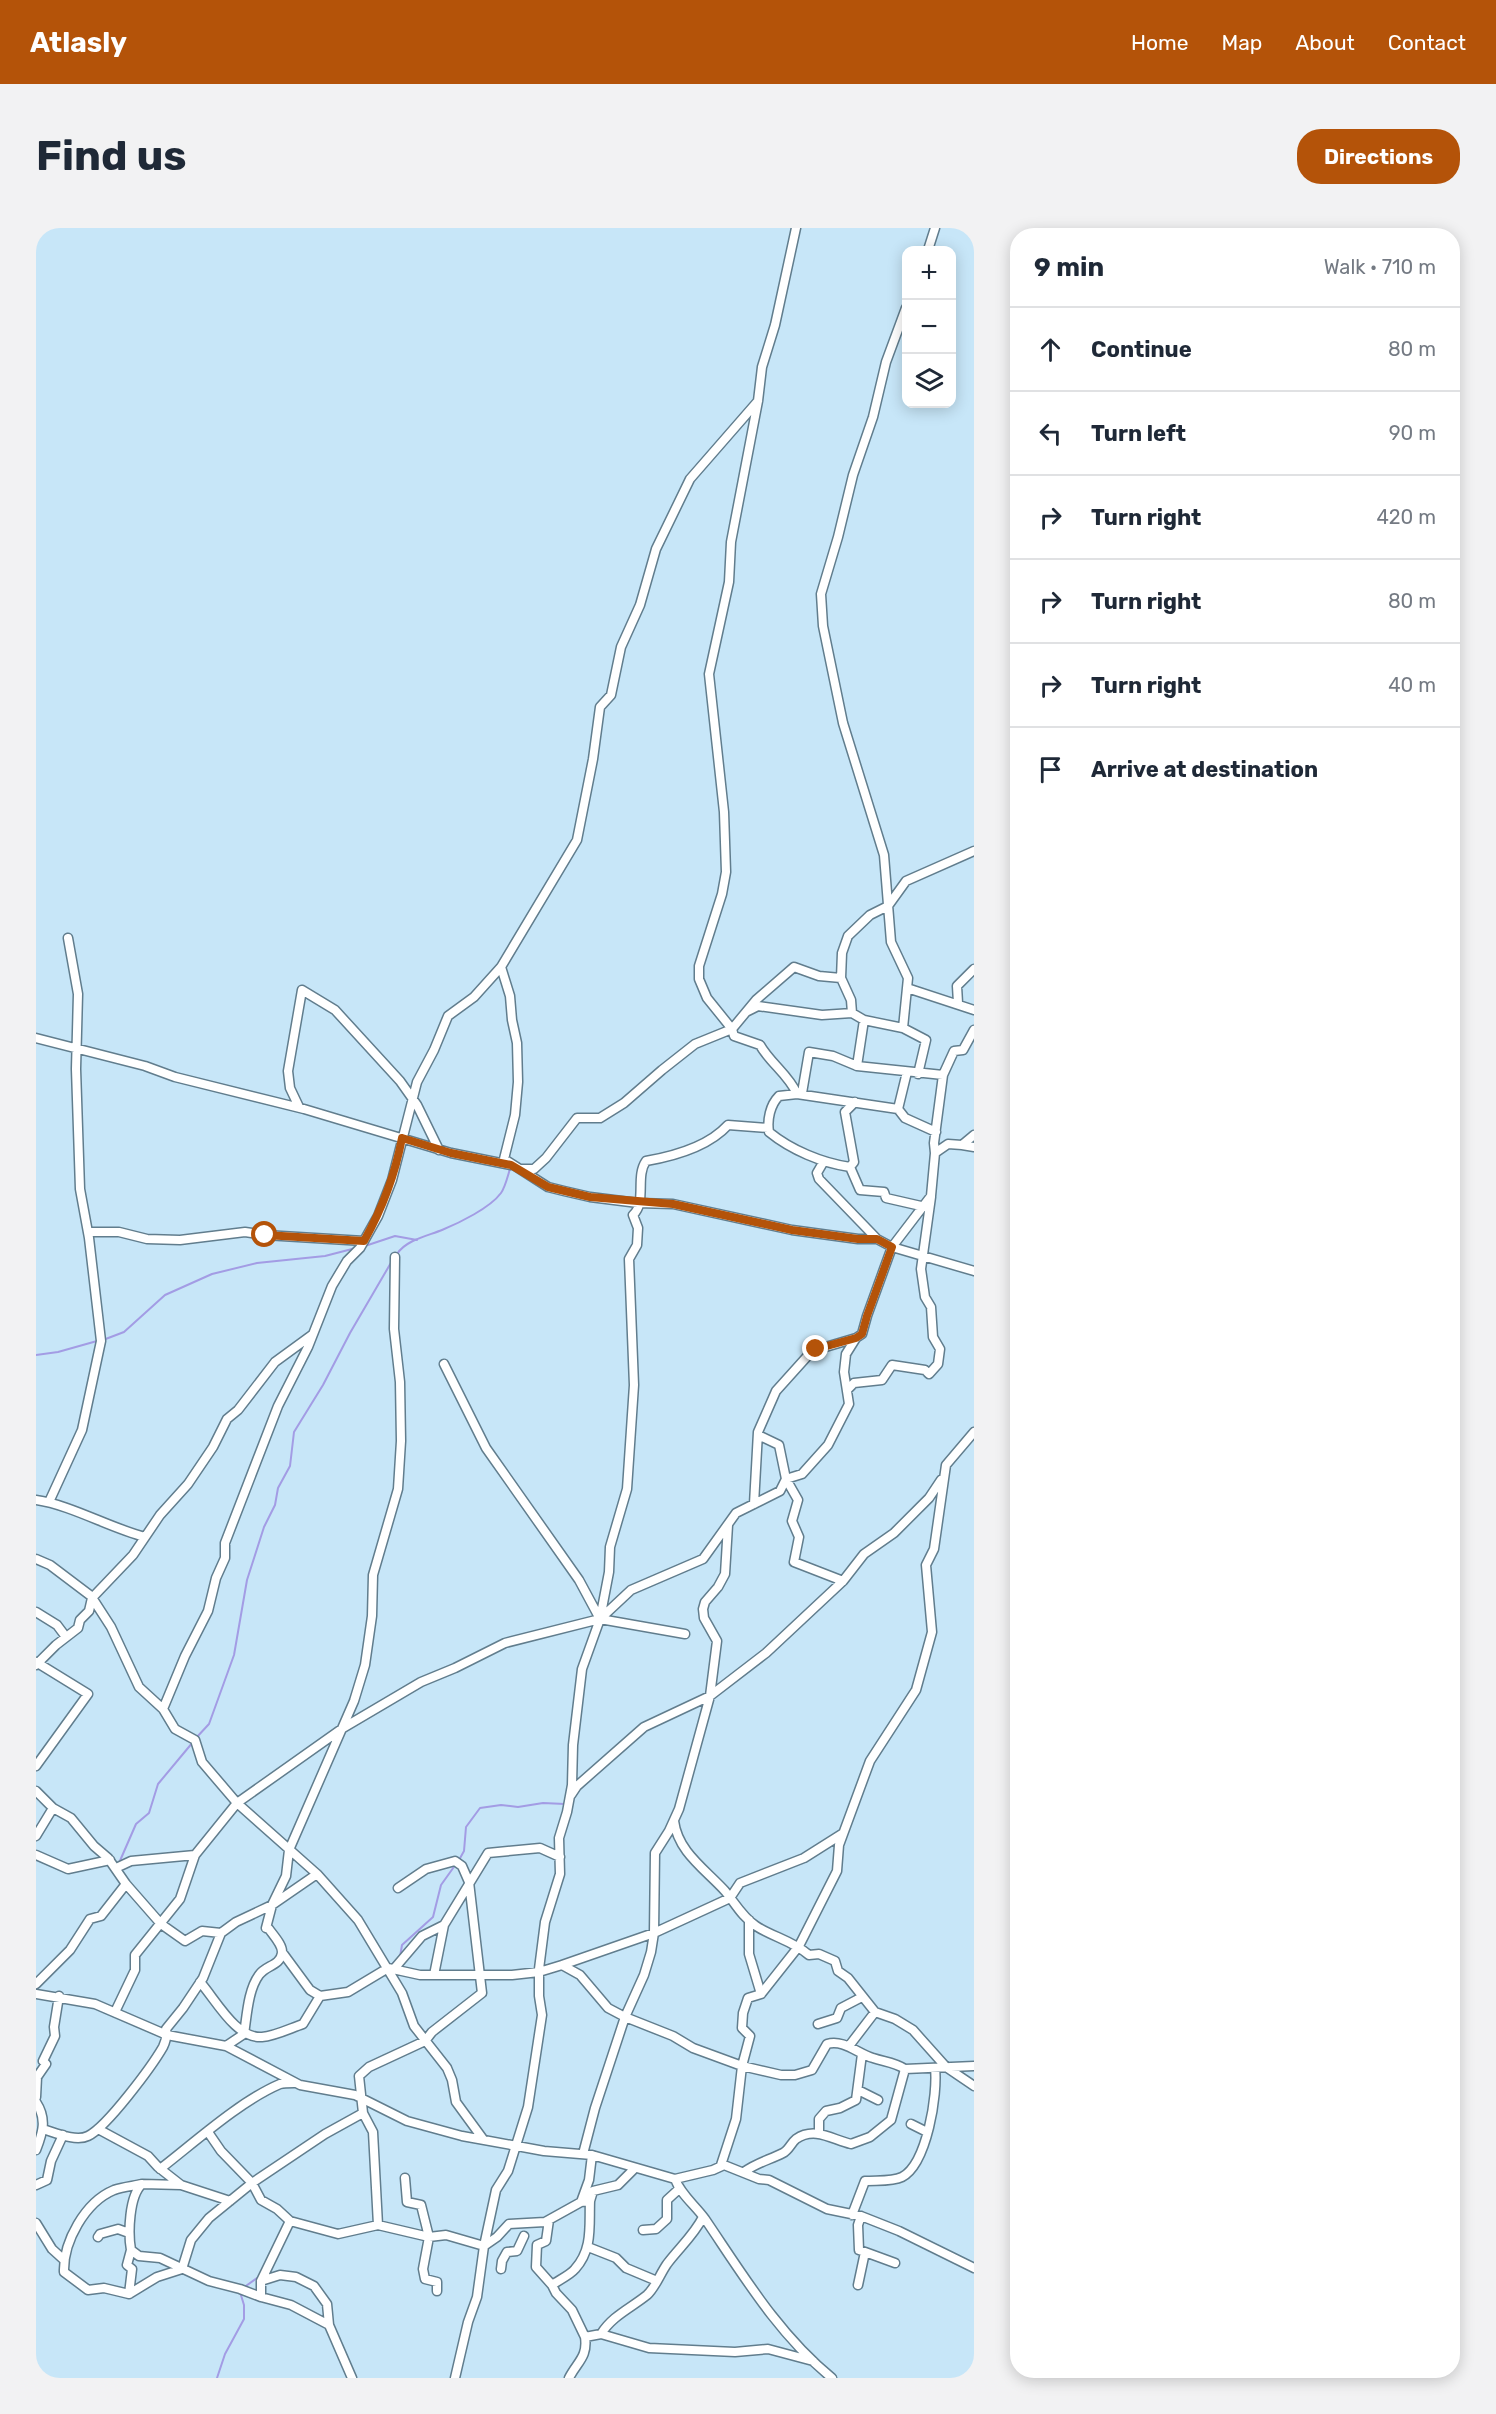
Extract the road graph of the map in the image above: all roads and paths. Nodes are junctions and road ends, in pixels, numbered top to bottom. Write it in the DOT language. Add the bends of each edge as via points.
graph roads {
  1 [pos="796,228"];
  2 [pos="935,228"];
  3 [pos="929,246"];
  4 [pos="902,319"];
  5 [pos="758,401"];
  6 [pos="974,851"];
  7 [pos="888,906"];
  8 [pos="68,938"];
  9 [pos="501,967"];
  10 [pos="974,969"];
  11 [pos="841,978"];
  12 [pos="907,988"];
  13 [pos="958,1003"];
  14 [pos="974,1010"];
  15 [pos="743,1013"];
  16 [pos="852,1013"];
  17 [pos="864,1020"];
  18 [pos="903,1028"];
  19 [pos="732,1029"];
  20 [pos="974,1030"];
  21 [pos="36,1038"];
  22 [pos="77,1048"];
  23 [pos="857,1066"];
  24 [pos="907,1072"];
  25 [pos="918,1074"];
  26 [pos="943,1075"];
  27 [pos="800,1093"];
  28 [pos="412,1098"];
  29 [pos="855,1102"];
  30 [pos="299,1107"];
  31 [pos="898,1109"];
  32 [pos="768,1128"];
  33 [pos="936,1132"];
  34 [pos="974,1135"];
  35 [pos="402,1138"];
  36 [pos="962,1145"];
  37 [pos="974,1147"];
  38 [pos="439,1150"];
  39 [pos="935,1153"];
  40 [pos="824,1161"];
  41 [pos="514,1167"];
  42 [pos="850,1167"];
  43 [pos="931,1196"];
  44 [pos="638,1203"];
  45 [pos="921,1206"];
  46 [pos="88,1232"];
  47 [pos="877,1239"];
  48 [pos="364,1241"];
  49 [pos="892,1247"];
  50 [pos="922,1254"];
  51 [pos="395,1257"];
  52 [pos="974,1271"];
  53 [pos="312,1335"];
  54 [pos="856,1338"];
  55 [pos="444,1364"];
  56 [pos="848,1389"];
  57 [pos="974,1432"];
  58 [pos="758,1436"];
  59 [pos="944,1476"];
  60 [pos="786,1479"];
  61 [pos="36,1500"];
  62 [pos="49,1502"];
  63 [pos="753,1504"];
  64 [pos="728,1524"];
  65 [pos="145,1537"];
  66 [pos="36,1559"];
  67 [pos="843,1581"];
  68 [pos="92,1598"];
  69 [pos="36,1612"];
  70 [pos="600,1619"];
  71 [pos="684,1634"];
  72 [pos="66,1637"];
  73 [pos="37,1663"];
  74 [pos="710,1696"];
  75 [pos="163,1709"];
  76 [pos="343,1728"];
  77 [pos="36,1766"];
  78 [pos="36,1791"];
  79 [pos="569,1798"];
  80 [pos="237,1803"];
  81 [pos="53,1808"];
  82 [pos="674,1821"];
  83 [pos="842,1834"];
  84 [pos="36,1836"];
  85 [pos="289,1850"];
  86 [pos="36,1855"];
  87 [pos="195,1855"];
  88 [pos="560,1857"];
  89 [pos="110,1860"];
  90 [pos="116,1868"];
  91 [pos="317,1874"];
  92 [pos="469,1882"];
  93 [pos="126,1884"];
  94 [pos="398,1888"];
  95 [pos="730,1898"];
  96 [pos="272,1905"];
  97 [pos="749,1920"];
  98 [pos="161,1924"];
  99 [pos="444,1924"];
  100 [pos="221,1933"];
  101 [pos="654,1933"];
  102 [pos="799,1946"];
  103 [pos="282,1952"];
  104 [pos="562,1965"];
  105 [pos="391,1969"];
  106 [pos="539,1972"];
  107 [pos="434,1975"];
  108 [pos="480,1975"];
  109 [pos="200,1982"];
  110 [pos="36,1984"];
  111 [pos="36,1994"];
  112 [pos="761,1994"];
  113 [pos="59,1996"];
  114 [pos="320,1996"];
  115 [pos="862,1998"];
  116 [pos="115,2012"];
  117 [pos="875,2012"];
  118 [pos="625,2017"];
  119 [pos="818,2024"];
  120 [pos="244,2034"];
  121 [pos="167,2035"];
  122 [pos="425,2041"];
  123 [pos="226,2046"];
  124 [pos="849,2046"];
  125 [pos="862,2054"];
  126 [pos="742,2066"];
  127 [pos="974,2066"];
  128 [pos="946,2067"];
  129 [pos="935,2068"];
  130 [pos="905,2069"];
  131 [pos="297,2084"];
  132 [pos="974,2085"];
  133 [pos="858,2090"];
  134 [pos="36,2097"];
  135 [pos="361,2097"];
  136 [pos="878,2100"];
  137 [pos="36,2102"];
  138 [pos="363,2113"];
  139 [pos="911,2124"];
  140 [pos="43,2129"];
  141 [pos="98,2129"];
  142 [pos="208,2132"];
  143 [pos="927,2132"];
  144 [pos="819,2133"];
  145 [pos="63,2135"];
  146 [pos="483,2139"];
  147 [pos="516,2146"];
  148 [pos="36,2150"];
  149 [pos="587,2155"];
  150 [pos="721,2165"];
  151 [pos="635,2168"];
  152 [pos="160,2169"];
  153 [pos="744,2172"];
  154 [pos="405,2178"];
  155 [pos="675,2179"];
  156 [pos="252,2183"];
  157 [pos="142,2184"];
  158 [pos="36,2185"];
  159 [pos="181,2185"];
  160 [pos="679,2188"];
  161 [pos="230,2201"];
  162 [pos="586,2201"];
  163 [pos="857,2215"];
  164 [pos="703,2217"];
  165 [pos="549,2220"];
  166 [pos="290,2221"];
  167 [pos="36,2223"];
  168 [pos="378,2225"];
  169 [pos="643,2230"];
  170 [pos="129,2233"];
  171 [pos="524,2236"];
  172 [pos="98,2237"];
  173 [pos="429,2237"];
  174 [pos="497,2237"];
  175 [pos="484,2246"];
  176 [pos="588,2247"];
  177 [pos="131,2250"];
  178 [pos="507,2252"];
  179 [pos="865,2253"];
  180 [pos="63,2259"];
  181 [pos="896,2263"];
  182 [pos="974,2268"];
  183 [pos="182,2269"];
  184 [pos="501,2269"];
  185 [pos="261,2281"];
  186 [pos="657,2281"];
  187 [pos="552,2285"];
  188 [pos="858,2285"];
  189 [pos="437,2291"];
  190 [pos="129,2294"];
  191 [pos="261,2297"];
  192 [pos="329,2325"];
  193 [pos="602,2334"];
  194 [pos="585,2337"];
  195 [pos="814,2361"];
  196 [pos="352,2378"];
  197 [pos="455,2378"];
  198 [pos="569,2378"];
  199 [pos="832,2378"];
  1 -- 5 [label="street" via="762,367"];
  2 -- 3 [label="street"];
  4 -- 7 [label="street" via="886,362 821,594 843,723 884,855"];
  5 -- 9 [label="street" via="690,479 656,549 640,605 621,647 611,695 600,707 577,840"];
  5 -- 19 [label="street" via="731,542 729,582 709,674 724,812 726,872 699,966 699,979 707,998"];
  6 -- 7 [label="street" via="906,880"];
  7 -- 11 [label="street" via="865,918 848,936 842,953"];
  7 -- 12 [label="street" via="891,942 908,978"];
  8 -- 22 [label="street" via="78,994"];
  9 -- 28 [label="street" via="474,997 448,1016"];
  9 -- 41 [label="street" via="517,1043 518,1082 504,1159"];
  10 -- 13 [label="street" via="957,986"];
  11 -- 15 [label="street" via="819,976 794,967"];
  11 -- 16 [label="street"];
  12 -- 13 [label="street"];
  12 -- 18 [label="street"];
  13 -- 14 [label="street"];
  15 -- 16 [label="street" via="758,1006 826,1015"];
  15 -- 19 [label="street"];
  16 -- 17 [label="street"];
  17 -- 18 [label="street"];
  17 -- 23 [label="street"];
  18 -- 25 [label="street" via="926,1040"];
  19 -- 27 [label="street" via="734,1036 760,1045"];
  19 -- 41 [label="street" via="695,1044 600,1118 576,1118 534,1169"];
  20 -- 26 [label="street" via="963,1050 954,1051"];
  21 -- 22 [label="street"];
  22 -- 30 [label="street"];
  22 -- 46 [label="street" via="80,1189"];
  23 -- 24 [label="street"];
  23 -- 27 [label="street" via="809,1052"];
  24 -- 25 [label="street"];
  24 -- 31 [label="street"];
  25 -- 26 [label="street"];
  26 -- 33 [label="street"];
  27 -- 29 [label="street"];
  27 -- 32 [label="street" via="777,1097"];
  28 -- 30 [label="street" via="335,1010 302,990 288,1071 290,1088"];
  28 -- 35 [label="street"];
  28 -- 38 [label="street"];
  29 -- 31 [label="street"];
  29 -- 42 [label="street" via="845,1112 854,1162"];
  30 -- 35 [label="street"];
  31 -- 33 [label="street" via="905,1118"];
  32 -- 40 [label="street" via="779,1140"];
  32 -- 44 [label="street" via="728,1125 711,1140 646,1161"];
  33 -- 39 [label="street"];
  34 -- 36 [label="street"];
  35 -- 38 [label="street"];
  35 -- 48 [label="street" via="390,1186"];
  36 -- 37 [label="street"];
  36 -- 39 [label="street" via="948,1144"];
  38 -- 41 [label="street"];
  39 -- 43 [label="street"];
  40 -- 42 [label="street"];
  40 -- 47 [label="street" via="817,1173 819,1179"];
  41 -- 44 [label="street" via="548,1187"];
  42 -- 45 [label="street" via="861,1190 884,1192 886,1198"];
  43 -- 45 [label="street"];
  43 -- 50 [label="street"];
  44 -- 47 [label="street" via="673,1204 792,1230"];
  44 -- 70 [label="street" via="633,1215 638,1228 637,1245 629,1259 632,1443 627,1489 610,1547"];
  45 -- 49 [label="street"];
  46 -- 48 [label="street" via="180,1240 245,1232"];
  46 -- 62 [label="street" via="101,1341 82,1430"];
  47 -- 49 [label="street"];
  48 -- 53 [label="street" via="332,1286"];
  49 -- 50 [label="street"];
  49 -- 54 [label="street" via="862,1334"];
  50 -- 52 [label="street"];
  50 -- 56 [label="street" via="922,1281 931,1307 933,1337 940,1349 938,1364 929,1374 892,1365 882,1380 854,1383"];
  51 -- 76 [label="street" via="394,1329 402,1441 398,1489 373,1575 365,1665"];
  53 -- 65 [label="street" via="275,1362 238,1410 226,1419 188,1484"];
  53 -- 75 [label="street" via="278,1406 225,1543 225,1558 208,1611"];
  54 -- 56 [label="street" via="846,1354 844,1372"];
  54 -- 58 [label="street" via="816,1349 804,1358 776,1391"];
  55 -- 70 [label="street" via="486,1448 579,1580"];
  56 -- 60 [label="street" via="849,1404 828,1445 802,1474"];
  57 -- 59 [label="street" via="947,1462"];
  58 -- 60 [label="street" via="779,1445"];
  58 -- 63 [label="street"];
  59 -- 67 [label="street" via="929,1498 894,1533 864,1554"];
  59 -- 83 [label="street" via="934,1549 926,1565 932,1632 923,1670 916,1690 870,1761"];
  60 -- 63 [label="street" via="780,1491"];
  60 -- 67 [label="street" via="798,1500 792,1521 799,1537 794,1562"];
  61 -- 62 [label="street"];
  62 -- 65 [label="street"];
  63 -- 64 [label="street" via="740,1509"];
  64 -- 70 [label="street" via="703,1559 631,1590"];
  64 -- 74 [label="street" via="725,1574 703,1610 717,1641"];
  65 -- 68 [label="street" via="134,1555"];
  66 -- 68 [label="street"];
  67 -- 74 [label="street" via="766,1653"];
  68 -- 72 [label="street" via="78,1628"];
  68 -- 75 [label="street" via="111,1627 139,1688"];
  69 -- 72 [label="street" via="57,1624"];
  70 -- 71 [label="street"];
  70 -- 76 [label="street" via="505,1643 421,1682"];
  70 -- 79 [label="street" via="582,1669"];
  72 -- 73 [label="street"];
  73 -- 77 [label="street" via="88,1694"];
  74 -- 79 [label="street" via="644,1727 577,1786"];
  74 -- 82 [label="street"];
  75 -- 80 [label="street" via="175,1729 195,1740 202,1762"];
  76 -- 80 [label="street"];
  76 -- 85 [label="street"];
  78 -- 81 [label="street"];
  79 -- 88 [label="street" via="559,1838"];
  80 -- 85 [label="street"];
  80 -- 87 [label="street"];
  81 -- 84 [label="street"];
  81 -- 89 [label="street" via="71,1818"];
  82 -- 95 [label="street" via="676,1836 692,1860"];
  82 -- 101 [label="street" via="655,1853"];
  83 -- 95 [label="street" via="804,1858 740,1883"];
  83 -- 102 [label="street" via="837,1873"];
  85 -- 91 [label="street"];
  85 -- 96 [label="street" via="286,1876"];
  86 -- 89 [label="street" via="69,1869"];
  87 -- 90 [label="street" via="131,1861"];
  87 -- 98 [label="street" via="180,1899"];
  88 -- 92 [label="street" via="540,1848 488,1853"];
  88 -- 106 [label="street" via="560,1874 546,1922"];
  89 -- 90 [label="street"];
  90 -- 93 [label="street"];
  91 -- 96 [label="street"];
  91 -- 105 [label="street" via="358,1920"];
  92 -- 94 [label="street" via="462,1866 455,1861 426,1869"];
  92 -- 99 [label="street"];
  92 -- 108 [label="street"];
  93 -- 98 [label="street"];
  93 -- 110 [label="street" via="101,1916 90,1919 70,1950"];
  95 -- 97 [label="street"];
  95 -- 101 [label="street"];
  96 -- 100 [label="street"];
  96 -- 103 [label="street" via="266,1928"];
  97 -- 102 [label="street"];
  97 -- 112 [label="street" via="749,1954"];
  98 -- 100 [label="street" via="185,1941 203,1931"];
  98 -- 116 [label="street" via="135,1955 135,1970"];
  99 -- 105 [label="street" via="422,1936"];
  99 -- 107 [label="street"];
  100 -- 109 [label="street"];
  101 -- 104 [label="street"];
  101 -- 118 [label="street" via="649,1962"];
  102 -- 112 [label="street"];
  102 -- 115 [label="street" via="809,1954 835,1961 838,1971"];
  103 -- 114 [label="street" via="310,1990"];
  103 -- 120 [label="street" via="278,1963 260,1974 249,2003"];
  104 -- 106 [label="street"];
  104 -- 118 [label="street" via="580,1975 608,2008"];
  105 -- 107 [label="street"];
  105 -- 114 [label="street" via="348,1992"];
  105 -- 122 [label="street" via="414,2026"];
  106 -- 108 [label="street"];
  106 -- 147 [label="street" via="540,2037 528,2107"];
  107 -- 108 [label="street"];
  108 -- 122 [label="street" via="481,1994"];
  109 -- 120 [label="street"];
  109 -- 121 [label="street" via="166,2029"];
  111 -- 113 [label="street"];
  112 -- 126 [label="street" via="748,1998 743,2013 742,2028 750,2036"];
  113 -- 116 [label="street"];
  113 -- 134 [label="street" via="55,2036 37,2078"];
  114 -- 120 [label="street" via="303,2024 262,2037"];
  115 -- 117 [label="street"];
  115 -- 119 [label="street" via="841,2008 837,2018"];
  116 -- 121 [label="street"];
  117 -- 124 [label="street"];
  117 -- 128 [label="street" via="913,2030"];
  118 -- 126 [label="street"];
  118 -- 149 [label="street" via="595,2108"];
  120 -- 123 [label="street"];
  121 -- 123 [label="street"];
  121 -- 141 [label="street" via="141,2076"];
  122 -- 135 [label="street" via="360,2074"];
  122 -- 146 [label="street" via="447,2068 456,2102"];
  123 -- 131 [label="street"];
  124 -- 125 [label="street"];
  124 -- 126 [label="street" via="827,2044 812,2070 797,2074"];
  125 -- 130 [label="street"];
  125 -- 133 [label="street"];
  126 -- 150 [label="street" via="736,2119"];
  127 -- 128 [label="street"];
  128 -- 129 [label="street"];
  128 -- 132 [label="street"];
  129 -- 130 [label="street"];
  129 -- 143 [label="street"];
  130 -- 144 [label="street" via="891,2120 872,2135 851,2144"];
  131 -- 135 [label="street"];
  131 -- 142 [label="street" via="282,2083"];
  133 -- 136 [label="street"];
  133 -- 144 [label="street" via="856,2100 826,2110 819,2119"];
  135 -- 138 [label="street"];
  135 -- 146 [label="street" via="407,2121"];
  137 -- 140 [label="street" via="44,2118"];
  138 -- 156 [label="street"];
  138 -- 168 [label="street" via="373,2132"];
  139 -- 143 [label="street"];
  140 -- 145 [label="street"];
  140 -- 148 [label="street"];
  141 -- 145 [label="street" via="83,2138"];
  141 -- 152 [label="street" via="148,2156"];
  142 -- 152 [label="street"];
  142 -- 156 [label="street"];
  143 -- 163 [label="street" via="914,2167 901,2178 865,2181"];
  144 -- 153 [label="street" via="803,2135 784,2152"];
  145 -- 158 [label="street" via="47,2180"];
  146 -- 147 [label="street"];
  147 -- 149 [label="street"];
  147 -- 175 [label="street" via="508,2171 496,2190"];
  149 -- 151 [label="street"];
  149 -- 162 [label="street"];
  150 -- 153 [label="street"];
  150 -- 155 [label="street"];
  151 -- 155 [label="street"];
  151 -- 162 [label="street" via="618,2185 593,2191"];
  152 -- 159 [label="street"];
  153 -- 163 [label="street" via="827,2209"];
  154 -- 173 [label="street" via="407,2202 421,2205"];
  155 -- 160 [label="street"];
  156 -- 161 [label="street"];
  156 -- 166 [label="street" via="261,2200"];
  157 -- 159 [label="street"];
  157 -- 170 [label="street" via="135,2194"];
  157 -- 180 [label="street" via="115,2189 98,2199 83,2217"];
  159 -- 161 [label="street"];
  160 -- 164 [label="street"];
  160 -- 169 [label="street" via="670,2194 665,2205 667,2219 656,2229"];
  161 -- 183 [label="street" via="194,2235"];
  162 -- 165 [label="street"];
  162 -- 176 [label="street"];
  163 -- 179 [label="street" via="859,2250"];
  163 -- 182 [label="street"];
  164 -- 186 [label="street"];
  164 -- 195 [label="street" via="753,2293"];
  165 -- 174 [label="street" via="509,2224"];
  165 -- 187 [label="street" via="546,2241 537,2246 536,2267"];
  166 -- 168 [label="street" via="338,2234"];
  166 -- 185 [label="street"];
  167 -- 180 [label="street"];
  168 -- 173 [label="street"];
  170 -- 172 [label="street" via="118,2229"];
  170 -- 177 [label="street"];
  171 -- 178 [label="street" via="517,2251"];
  173 -- 175 [label="street" via="446,2235"];
  173 -- 189 [label="street" via="423,2269 425,2279 437,2283"];
  174 -- 175 [label="street"];
  174 -- 178 [label="street"];
  175 -- 197 [label="street" via="477,2297"];
  176 -- 186 [label="street"];
  176 -- 187 [label="street" via="574,2271"];
  177 -- 183 [label="street"];
  177 -- 190 [label="street" via="127,2265 132,2269"];
  178 -- 184 [label="street"];
  179 -- 181 [label="street"];
  179 -- 188 [label="street"];
  180 -- 190 [label="street" via="64,2272 88,2290 104,2288"];
  183 -- 190 [label="street" via="158,2277"];
  183 -- 191 [label="street"];
  185 -- 191 [label="street"];
  185 -- 192 [label="street" via="280,2275 296,2277 314,2286 327,2304"];
  186 -- 193 [label="street" via="649,2294 606,2326"];
  187 -- 194 [label="street" via="572,2310"];
  191 -- 192 [label="street" via="291,2305"];
  192 -- 196 [label="street"];
  193 -- 194 [label="street"];
  193 -- 195 [label="street" via="649,2348 735,2352 768,2349"];
  194 -- 198 [label="street" via="587,2348"];
  195 -- 199 [label="street"];
}
